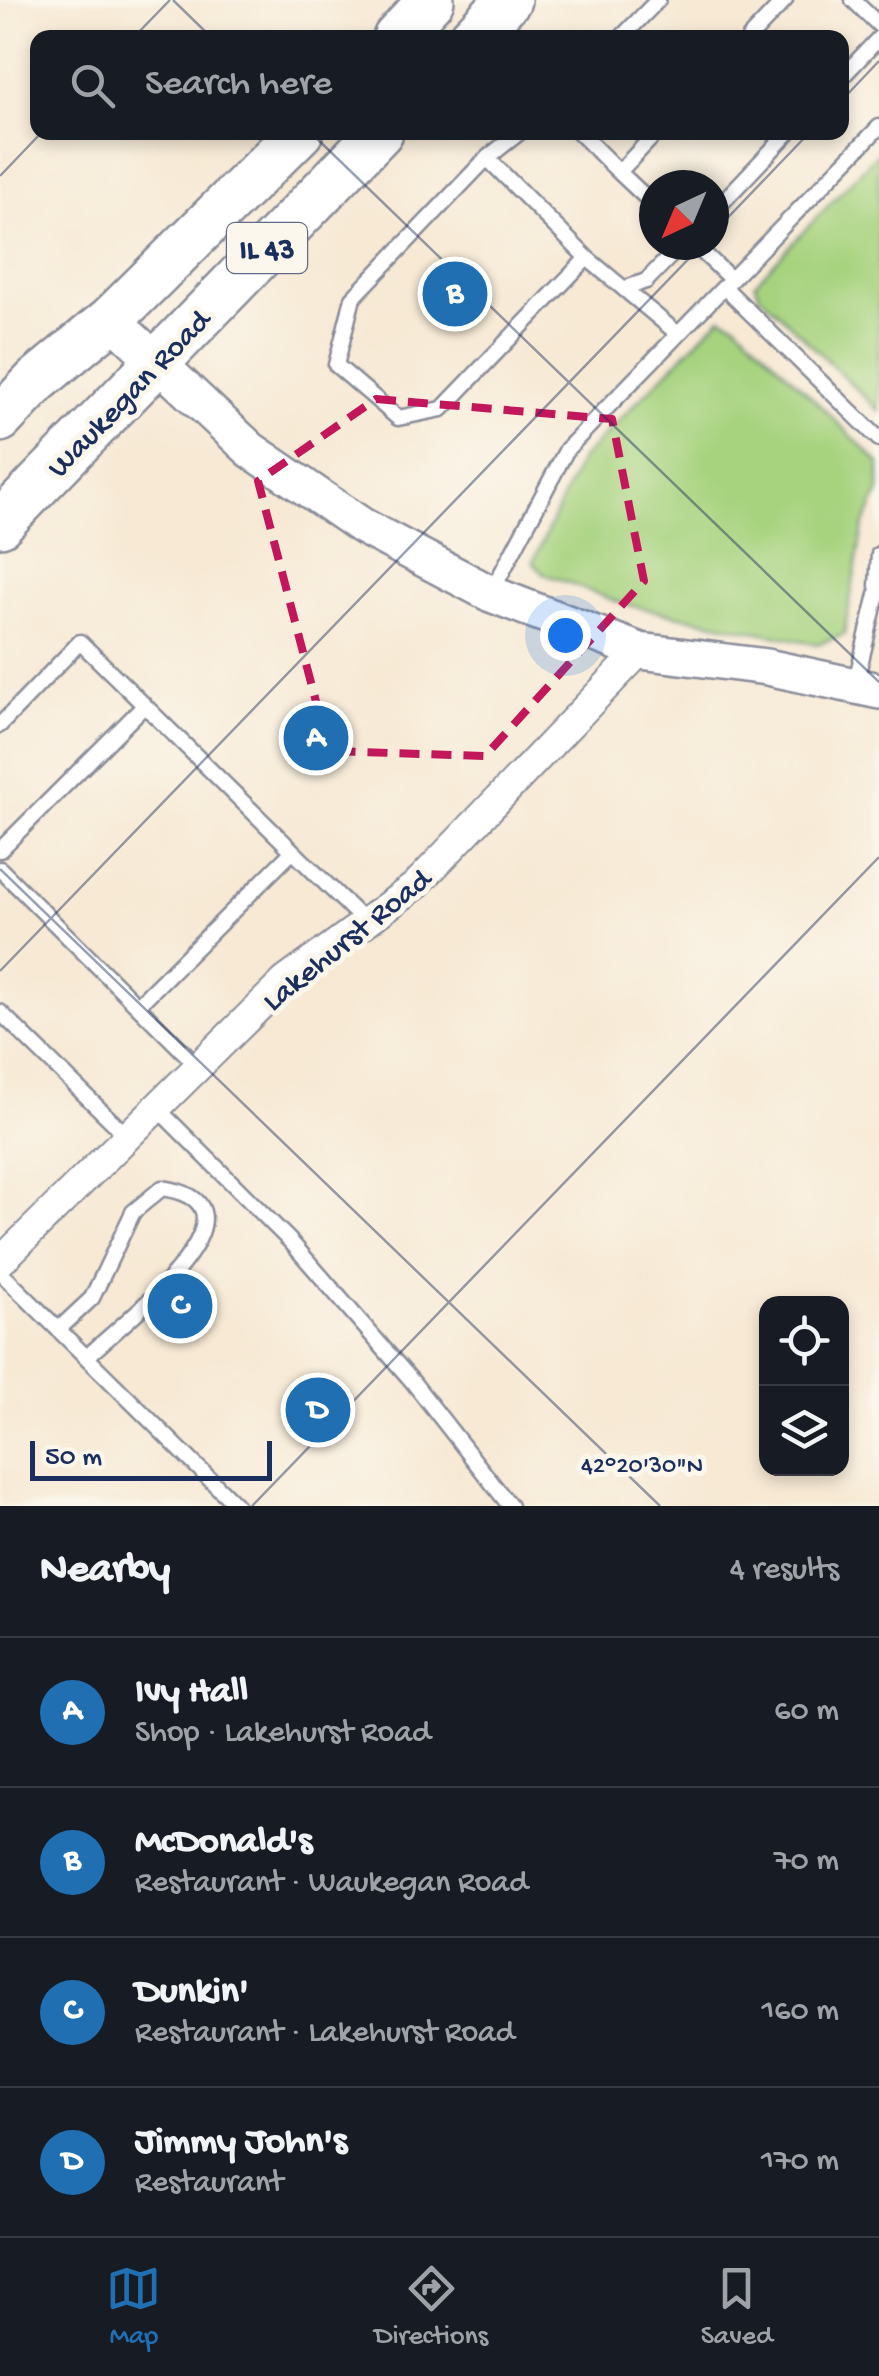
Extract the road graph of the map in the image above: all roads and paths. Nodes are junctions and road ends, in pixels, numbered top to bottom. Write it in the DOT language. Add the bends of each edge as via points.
graph roads {
  1 [pos="431,0"];
  2 [pos="508,0"];
  3 [pos="658,0"];
  4 [pos="785,0"];
  5 [pos="853,0"];
  6 [pos="879,26"];
  7 [pos="403,30"];
  8 [pos="480,30"];
  9 [pos="629,30"];
  10 [pos="757,30"];
  11 [pos="879,38"];
  12 [pos="849,70"];
  13 [pos="879,127"];
  14 [pos="292,140"];
  15 [pos="372,140"];
  16 [pos="510,140"];
  17 [pos="588,140"];
  18 [pos="650,140"];
  19 [pos="781,140"];
  20 [pos="487,158"];
  21 [pos="620,172"];
  22 [pos="639,190"];
  23 [pos="729,194"];
  24 [pos="587,258"];
  25 [pos="666,260"];
  26 [pos="708,260"];
  27 [pos="727,283"];
  28 [pos="626,288"];
  29 [pos="111,319"];
  30 [pos="678,334"];
  31 [pos="154,364"];
  32 [pos="0,419"];
  33 [pos="879,439"];
  34 [pos="0,524"];
  35 [pos="879,554"];
  36 [pos="878,586"];
  37 [pos="491,594"];
  38 [pos="640,651"];
  39 [pos="867,689"];
  40 [pos="144,706"];
  41 [pos="0,724"];
  42 [pos="0,850"];
  43 [pos="292,852"];
  44 [pos="0,869"];
  45 [pos="364,922"];
  46 [pos="138,1005"];
  47 [pos="0,1012"];
  48 [pos="198,1066"];
  49 [pos="157,1108"];
  50 [pos="129,1137"];
  51 [pos="0,1262"];
  52 [pos="0,1272"];
  53 [pos="60,1328"];
  54 [pos="88,1356"];
  55 [pos="237,1506"];
  56 [pos="510,1506"];
  1 -- 7 [label="main road"];
  2 -- 8 [label="main road"];
  3 -- 9 [label="lane"];
  4 -- 10 [label="lane"];
  5 -- 6 [label="lane"];
  11 -- 12 [label="lane"];
  13 -- 27 [label="lane"];
  14 -- 29 [label="main road, Waukegan Road / IL 43"];
  15 -- 31 [label="main road, Waukegan Road / IL 43"];
  16 -- 20 [label="lane"];
  17 -- 21 [label="lane"];
  18 -- 21 [label="lane"];
  19 -- 23 [label="lane"];
  20 -- 24 [label="lane"];
  20 -- 24 [label="lane" via="354,298 336,365 398,418 442,409"];
  21 -- 22 [label="lane"];
  24 -- 28 [label="lane"];
  25 -- 28 [label="lane" via="646,281"];
  26 -- 27 [label="lane"];
  27 -- 30 [label="lane"];
  27 -- 33 [label="lane"];
  28 -- 30 [label="lane"];
  29 -- 31 [label="street"];
  29 -- 32 [label="main road, Waukegan Road / IL 43"];
  30 -- 37 [label="lane" via="567,449"];
  31 -- 34 [label="main road, Waukegan Road / IL 43"];
  31 -- 37 [label="street" via="251,450 346,515"];
  35 -- 36 [label="lane"];
  36 -- 39 [label="lane"];
  37 -- 38 [label="street"];
  38 -- 39 [label="street" via="767,667"];
  38 -- 45 [label="street, Lakehurst Road" via="416,886"];
  40 -- 41 [label="lane" via="80,642"];
  40 -- 42 [label="lane"];
  40 -- 43 [label="lane"];
  43 -- 45 [label="lane"];
  43 -- 46 [label="lane"];
  44 -- 46 [label="lane"];
  45 -- 48 [label="street, Lakehurst Road" via="285,981"];
  46 -- 48 [label="lane"];
  47 -- 50 [label="lane"];
  48 -- 49 [label="street, Lakehurst Road"];
  49 -- 50 [label="street, Lakehurst Road"];
  49 -- 56 [label="lane" via="291,1242"];
  50 -- 51 [label="street, Lakehurst Road"];
  52 -- 53 [label="lane"];
  53 -- 54 [label="lane"];
  53 -- 54 [label="lane" via="92,1298 133,1212 162,1188 186,1192 203,1209 206,1227 194,1253"];
  54 -- 55 [label="lane"];
}
